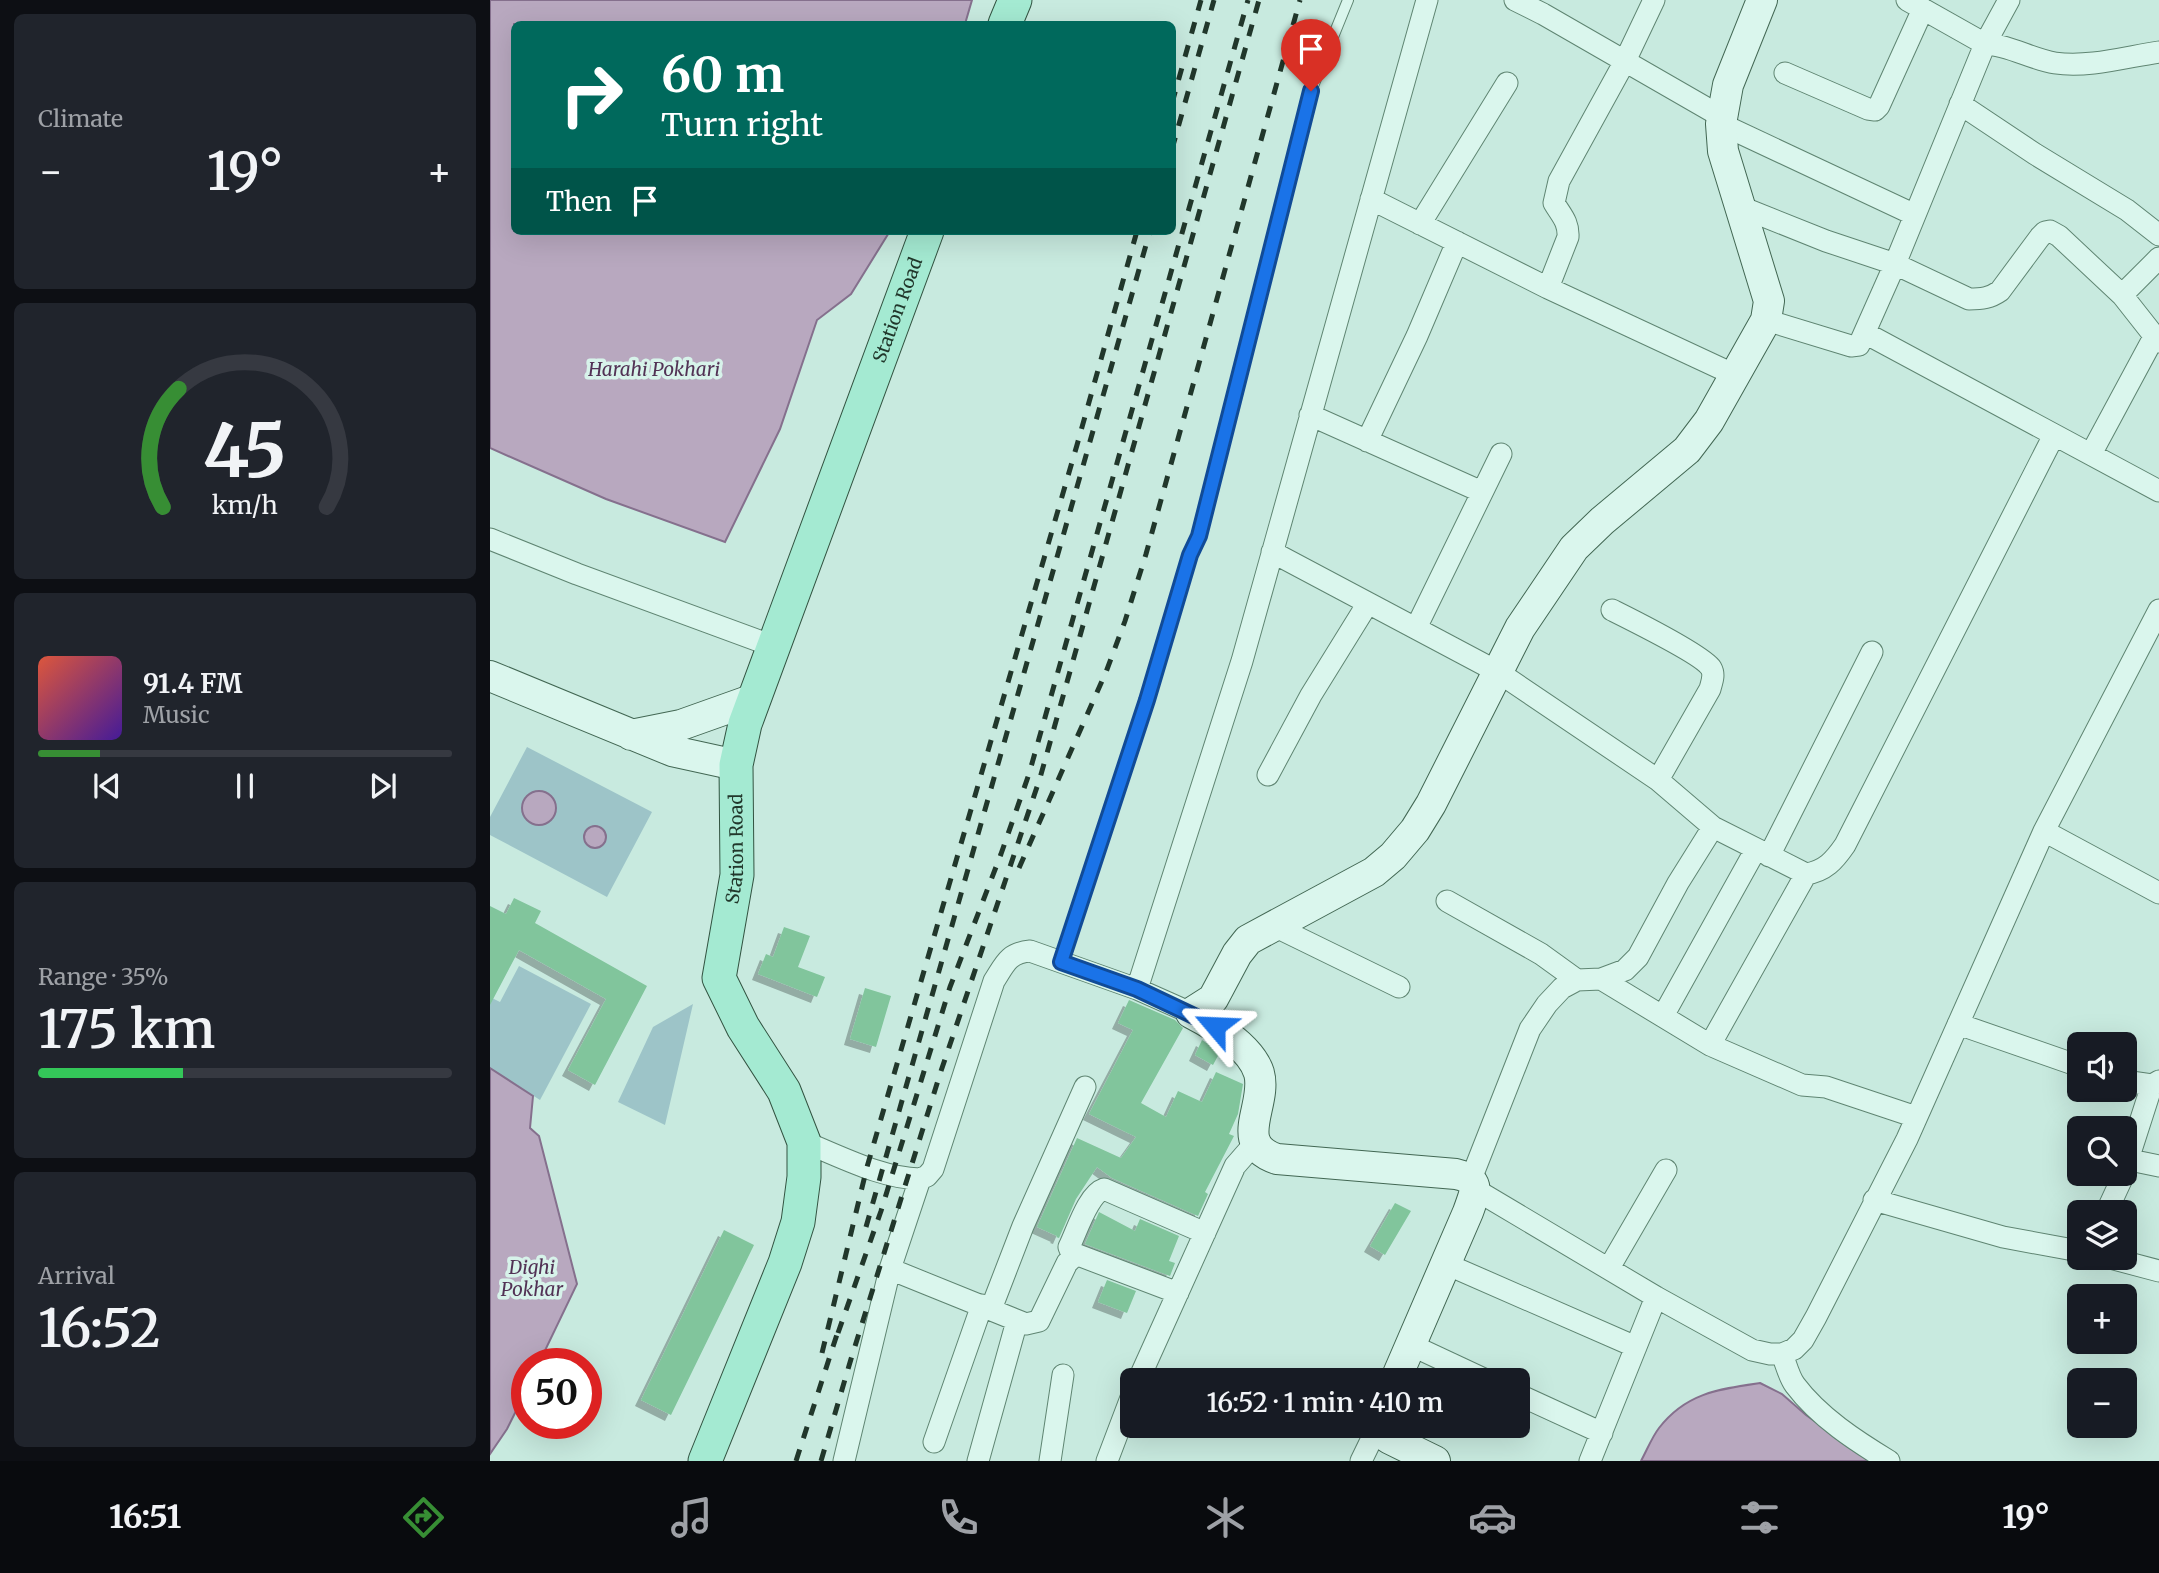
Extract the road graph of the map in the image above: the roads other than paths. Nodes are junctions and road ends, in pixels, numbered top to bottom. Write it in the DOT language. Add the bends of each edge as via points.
graph roads {
  1 [pos="1015,0"];
  2 [pos="1348,0"];
  3 [pos="1427,0"];
  4 [pos="1515,0"];
  5 [pos="1654,0"];
  6 [pos="1762,0"];
  7 [pos="2009,0"];
  8 [pos="1915,3"];
  9 [pos="1006,21"];
  10 [pos="1985,44"];
  11 [pos="2159,52"];
  12 [pos="1625,61"];
  13 [pos="1786,73"];
  14 [pos="1507,83"];
  15 [pos="1960,104"];
  16 [pos="1722,120"];
  17 [pos="1371,199"];
  18 [pos="1741,207"];
  19 [pos="1914,215"];
  20 [pos="1420,224"];
  21 [pos="926,235"];
  22 [pos="2159,235"];
  23 [pos="1457,242"];
  24 [pos="2159,258"];
  25 [pos="1895,264"];
  26 [pos="1548,288"];
  27 [pos="2122,295"];
  28 [pos="1766,320"];
  29 [pos="1865,333"];
  30 [pos="2156,340"];
  31 [pos="1737,376"];
  32 [pos="1310,415"];
  33 [pos="2054,435"];
  34 [pos="1367,441"];
  35 [pos="1501,454"];
  36 [pos="2091,454"];
  37 [pos="2159,491"];
  38 [pos="1482,492"];
  39 [pos="490,539"];
  40 [pos="1272,552"];
  41 [pos="1368,603"];
  42 [pos="1612,610"];
  43 [pos="2159,610"];
  44 [pos="1416,628"];
  45 [pos="773,646"];
  46 [pos="1872,652"];
  47 [pos="1498,672"];
  48 [pos="490,676"];
  49 [pos="754,699"];
  50 [pos="631,735"];
  51 [pos="736,765"];
  52 [pos="1268,775"];
  53 [pos="1658,780"];
  54 [pos="1713,827"];
  55 [pos="2044,831"];
  56 [pos="1763,852"];
  57 [pos="1806,874"];
  58 [pos="2159,893"];
  59 [pos="1447,901"];
  60 [pos="1274,926"];
  61 [pos="1061,962"];
  62 [pos="1601,979"];
  63 [pos="1577,980"];
  64 [pos="1399,987"];
  65 [pos="1137,989"];
  66 [pos="1206,1013"];
  67 [pos="1663,1016"];
  68 [pos="1958,1024"];
  69 [pos="1710,1045"];
  70 [pos="2067,1062"];
  71 [pos="2137,1082"];
  72 [pos="2156,1083"];
  73 [pos="1085,1087"];
  74 [pos="1916,1117"];
  75 [pos="2137,1137"];
  76 [pos="804,1142"];
  77 [pos="1255,1143"];
  78 [pos="2159,1166"];
  79 [pos="2137,1168"];
  80 [pos="1666,1170"];
  81 [pos="920,1179"];
  82 [pos="1474,1185"];
  83 [pos="1874,1200"];
  84 [pos="1205,1233"];
  85 [pos="2067,1249"];
  86 [pos="1073,1257"];
  87 [pos="1446,1264"];
  88 [pos="2137,1265"];
  89 [pos="1609,1268"];
  90 [pos="890,1269"];
  91 [pos="2159,1271"];
  92 [pos="1178,1293"];
  93 [pos="1656,1297"];
  94 [pos="986,1307"];
  95 [pos="1017,1321"];
  96 [pos="1411,1345"];
  97 [pos="1636,1347"];
  98 [pos="1782,1354"];
  99 [pos="1145,1368"];
  100 [pos="1401,1368"];
  101 [pos="1460,1368"];
  102 [pos="1063,1375"];
  103 [pos="1530,1400"];
  104 [pos="1120,1427"];
  105 [pos="1602,1433"];
  106 [pos="1373,1438"];
  107 [pos="1390,1438"];
  108 [pos="934,1442"];
  109 [pos="705,1461"];
  110 [pos="844,1461"];
  111 [pos="978,1461"];
  112 [pos="1050,1461"];
  113 [pos="1107,1461"];
  114 [pos="1361,1461"];
  115 [pos="1435,1461"];
  116 [pos="1591,1461"];
  117 [pos="1889,1461"];
  1 -- 9 [label="main road"];
  2 -- 61 [label="lane" via="1311,91 1199,536"];
  3 -- 17 [label="street"];
  4 -- 12 [label="street"];
  5 -- 12 [label="street"];
  6 -- 16 [label="main road" via="1728,85"];
  7 -- 10 [label="street"];
  8 -- 10 [label="street"];
  8 -- 13 [label="street" via="1875,110"];
  10 -- 11 [label="street" via="2056,63"];
  10 -- 15 [label="street"];
  12 -- 16 [label="street"];
  12 -- 26 [label="street" via="1553,198 1565,219 1568,237"];
  14 -- 20 [label="street"];
  15 -- 19 [label="street"];
  15 -- 22 [label="street"];
  16 -- 18 [label="main road" via="1723,151"];
  16 -- 19 [label="street"];
  17 -- 20 [label="street"];
  17 -- 32 [label="street"];
  18 -- 25 [label="street"];
  18 -- 28 [label="main road" via="1769,301"];
  19 -- 25 [label="street"];
  20 -- 23 [label="street"];
  21 -- 45 [label="main road, Station Road"];
  23 -- 26 [label="street"];
  23 -- 34 [label="street"];
  24 -- 27 [label="street"];
  25 -- 27 [label="street" via="1969,299 1992,297 2040,237 2050,231"];
  25 -- 29 [label="street"];
  26 -- 31 [label="street"];
  27 -- 30 [label="street"];
  28 -- 29 [label="street" via="1850,346 1859,345"];
  28 -- 31 [label="main road"];
  29 -- 33 [label="street"];
  30 -- 36 [label="street"];
  31 -- 47 [label="main road" via="1687,450 1574,548 1520,628"];
  32 -- 34 [label="street"];
  32 -- 40 [label="street"];
  33 -- 36 [label="street"];
  33 -- 57 [label="street" via="1845,845 1832,863"];
  34 -- 38 [label="street"];
  35 -- 38 [label="street"];
  36 -- 37 [label="street"];
  38 -- 44 [label="street"];
  39 -- 45 [label="street"];
  40 -- 41 [label="street"];
  40 -- 65 [label="street" via="1242,661"];
  41 -- 44 [label="street"];
  41 -- 52 [label="street"];
  42 -- 53 [label="street" via="1712,669 1710,689"];
  43 -- 55 [label="street"];
  44 -- 47 [label="street"];
  45 -- 49 [label="main road, Station Road"];
  46 -- 56 [label="street"];
  47 -- 53 [label="street"];
  47 -- 60 [label="main road" via="1431,804 1393,856 1374,872"];
  48 -- 50 [label="main road"];
  49 -- 50 [label="main road" via="681,725"];
  49 -- 51 [label="main road, Station Road"];
  50 -- 51 [label="main road" via="672,751"];
  51 -- 76 [label="main road, Station Road" via="737,875 719,978 783,1091"];
  53 -- 54 [label="street"];
  54 -- 56 [label="street"];
  54 -- 62 [label="street" via="1639,957 1625,970"];
  55 -- 58 [label="street"];
  55 -- 68 [label="street"];
  56 -- 57 [label="street"];
  56 -- 67 [label="street"];
  57 -- 69 [label="street"];
  59 -- 63 [label="street" via="1541,954"];
  60 -- 64 [label="street"];
  60 -- 66 [label="main road" via="1248,940 1237,954"];
  61 -- 65 [label="street"];
  61 -- 81 [label="street" via="1030,951 1018,952 994,981 933,1169"];
  62 -- 63 [label="street"];
  62 -- 67 [label="street"];
  63 -- 82 [label="street" via="1547,1003 1530,1029"];
  65 -- 66 [label="street"];
  66 -- 77 [label="main road" via="1253,1060 1260,1075"];
  67 -- 69 [label="street"];
  68 -- 70 [label="street"];
  68 -- 74 [label="street"];
  69 -- 74 [label="street" via="1802,1085 1826,1087"];
  71 -- 72 [label="street"];
  72 -- 75 [label="street"];
  73 -- 94 [label="street"];
  74 -- 83 [label="street"];
  76 -- 81 [label="street" via="880,1172"];
  76 -- 109 [label="main road, Station Road" via="798,1222"];
  77 -- 82 [label="main road" via="1266,1156 1277,1159 1456,1174"];
  77 -- 84 [label="street" via="1235,1166"];
  78 -- 79 [label="street"];
  80 -- 89 [label="street"];
  81 -- 90 [label="street"];
  82 -- 87 [label="main road"];
  82 -- 89 [label="street"];
  83 -- 85 [label="street" via="2003,1237"];
  83 -- 98 [label="street" via="1803,1340"];
  84 -- 86 [label="street" via="1104,1189 1093,1195 1086,1209 1069,1247"];
  84 -- 92 [label="street"];
  86 -- 92 [label="street" via="1084,1256"];
  86 -- 95 [label="street" via="1039,1321"];
  87 -- 96 [label="main road"];
  87 -- 97 [label="street"];
  88 -- 91 [label="street"];
  89 -- 93 [label="street"];
  90 -- 94 [label="street"];
  90 -- 110 [label="street"];
  92 -- 99 [label="street"];
  93 -- 97 [label="street"];
  93 -- 98 [label="street" via="1752,1350"];
  94 -- 95 [label="street"];
  94 -- 108 [label="street"];
  95 -- 111 [label="street"];
  96 -- 100 [label="main road"];
  96 -- 101 [label="street"];
  97 -- 105 [label="street"];
  98 -- 117 [label="street" via="1793,1383 1810,1401"];
  102 -- 112 [label="street"];
  103 -- 105 [label="street"];
  104 -- 113 [label="street"];
  105 -- 116 [label="street"];
  106 -- 114 [label="street"];
  107 -- 115 [label="main road"];
}
